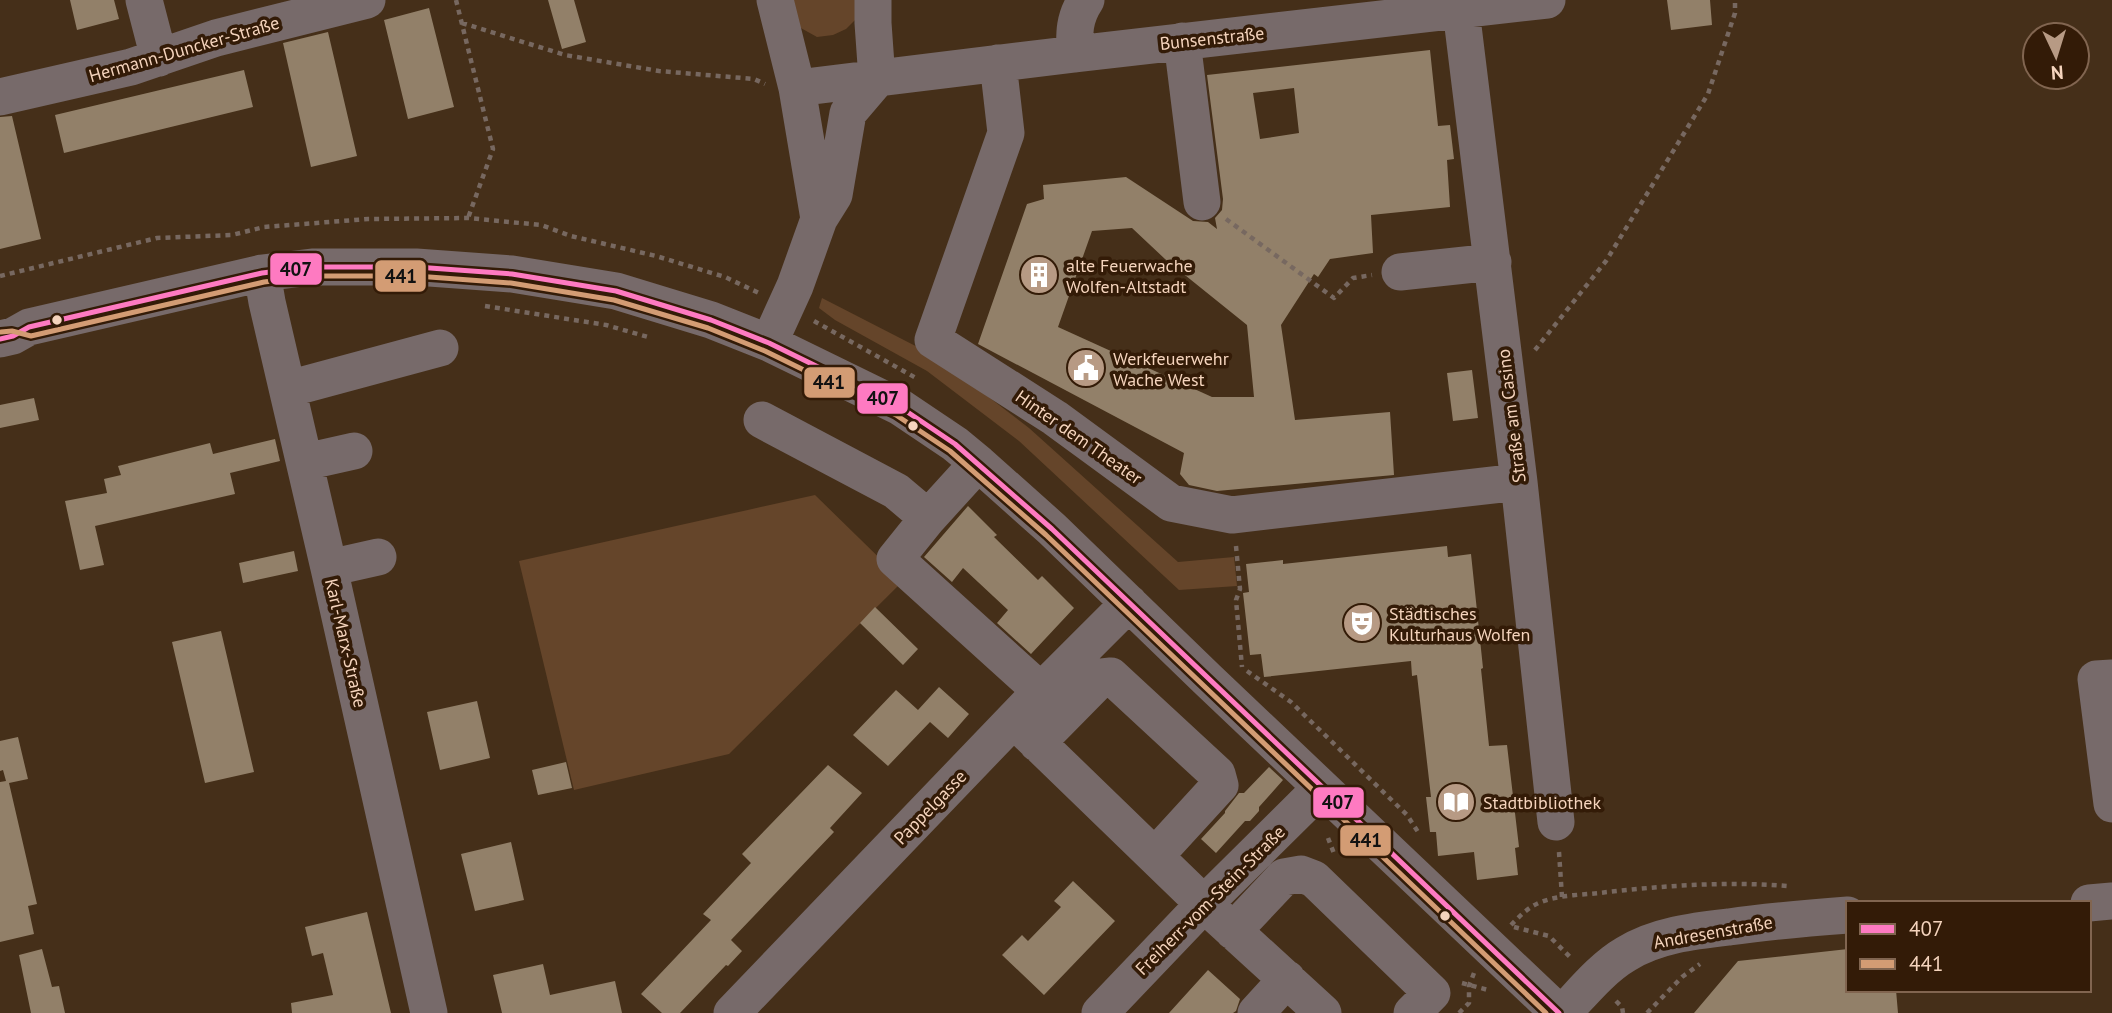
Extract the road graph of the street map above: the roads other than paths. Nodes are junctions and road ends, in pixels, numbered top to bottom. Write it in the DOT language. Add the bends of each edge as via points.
graph roads {
  1 [pos="144,0"];
  2 [pos="367,0"];
  3 [pos="775,0"];
  4 [pos="873,0"];
  5 [pos="1086,0"];
  6 [pos="1535,1"];
  7 [pos="1461,10"];
  8 [pos="1182,41"];
  9 [pos="1075,54"];
  10 [pos="159,58"];
  11 [pos="998,63"];
  12 [pos="877,79"];
  13 [pos="798,92"];
  14 [pos="0,97"];
  15 [pos="1202,202"];
  16 [pos="819,219"];
  17 [pos="1493,262"];
  18 [pos="1400,272"];
  19 [pos="262,273"];
  20 [pos="10,330"];
  21 [pos="769,343"];
  22 [pos="440,348"];
  23 [pos="288,389"];
  24 [pos="762,420"];
  25 [pos="354,451"];
  26 [pos="305,462"];
  27 [pos="978,463"];
  28 [pos="1519,482"];
  29 [pos="928,518"];
  30 [pos="378,557"];
  31 [pos="329,568"];
  32 [pos="1129,603"];
  33 [pos="2112,678"];
  34 [pos="1041,691"];
  35 [pos="1026,731"];
  36 [pos="1321,788"];
  37 [pos="2112,804"];
  38 [pos="1556,822"];
  39 [pos="1155,856"];
  40 [pos="2112,901"];
  41 [pos="2091,903"];
  42 [pos="1204,904"];
  43 [pos="1846,915"];
  44 [pos="1234,931"];
  45 [pos="1287,979"];
  46 [pos="429,1013"];
  47 [pos="732,1013"];
  48 [pos="1100,1013"];
  49 [pos="1256,1013"];
  50 [pos="1323,1013"];
  51 [pos="1412,1013"];
  52 [pos="1561,1013"];
  1 -- 10 [label="street"];
  2 -- 10 [label="street, Hermann-Duncker-Straße" via="216,38"];
  3 -- 13 [label="street"];
  4 -- 12 [label="street"];
  5 -- 9 [label="street" via="1074,25"];
  6 -- 7 [label="street, Bunsenstraße"];
  7 -- 8 [label="street, Bunsenstraße"];
  7 -- 17 [label="street, Straße am Casino"];
  8 -- 9 [label="street, Bunsenstraße"];
  8 -- 15 [label="street"];
  9 -- 11 [label="street, Bunsenstraße"];
  10 -- 14 [label="street, Hermann-Duncker-Straße"];
  11 -- 12 [label="street, Bunsenstraße"];
  11 -- 28 [label="street, Hinter dem Theater" via="1006,133 933,340 1055,418 1171,503 1233,515"];
  12 -- 13 [label="street, Bunsenstraße"];
  12 -- 16 [label="street" via="848,113 834,195"];
  13 -- 16 [label="street"];
  16 -- 21 [label="street" via="796,286"];
  17 -- 18 [label="street"];
  17 -- 28 [label="street, Straße am Casino" via="1519,352"];
  19 -- 20 [label="street"];
  19 -- 21 [label="street" via="312,267 416,267 512,274 616,291"];
  19 -- 23 [label="street, Karl-Marx-Straße"];
  21 -- 27 [label="street" via="900,407"];
  22 -- 23 [label="street"];
  23 -- 26 [label="street, Karl-Marx-Straße"];
  24 -- 29 [label="street" via="896,491"];
  25 -- 26 [label="street"];
  26 -- 31 [label="street, Karl-Marx-Straße"];
  27 -- 29 [label="street"];
  27 -- 32 [label="street"];
  28 -- 38 [label="street, Straße am Casino"];
  29 -- 34 [label="street" via="895,559"];
  30 -- 31 [label="street"];
  31 -- 46 [label="street, Karl-Marx-Straße"];
  32 -- 34 [label="street, Pappelgasse"];
  32 -- 36 [label="street"];
  33 -- 37 [label="street" via="2096,679"];
  34 -- 35 [label="street, Pappelgasse"];
  35 -- 39 [label="street"];
  35 -- 39 [label="street" via="1102,677 1111,676 1217,774 1220,785"];
  35 -- 47 [label="street, Pappelgasse"];
  36 -- 42 [label="street, Freiherr-vom-Stein-Straße"];
  36 -- 52 [label="street"];
  39 -- 42 [label="street"];
  40 -- 41 [label="street"];
  42 -- 44 [label="street"];
  42 -- 48 [label="street, Freiherr-vom-Stein-Straße"];
  43 -- 52 [label="street, Andresenstraße" via="1769,921 1643,944 1611,964"];
  44 -- 45 [label="street"];
  44 -- 51 [label="street" via="1284,877 1301,874 1314,879 1432,993"];
  45 -- 49 [label="street"];
  45 -- 50 [label="street"];
}
